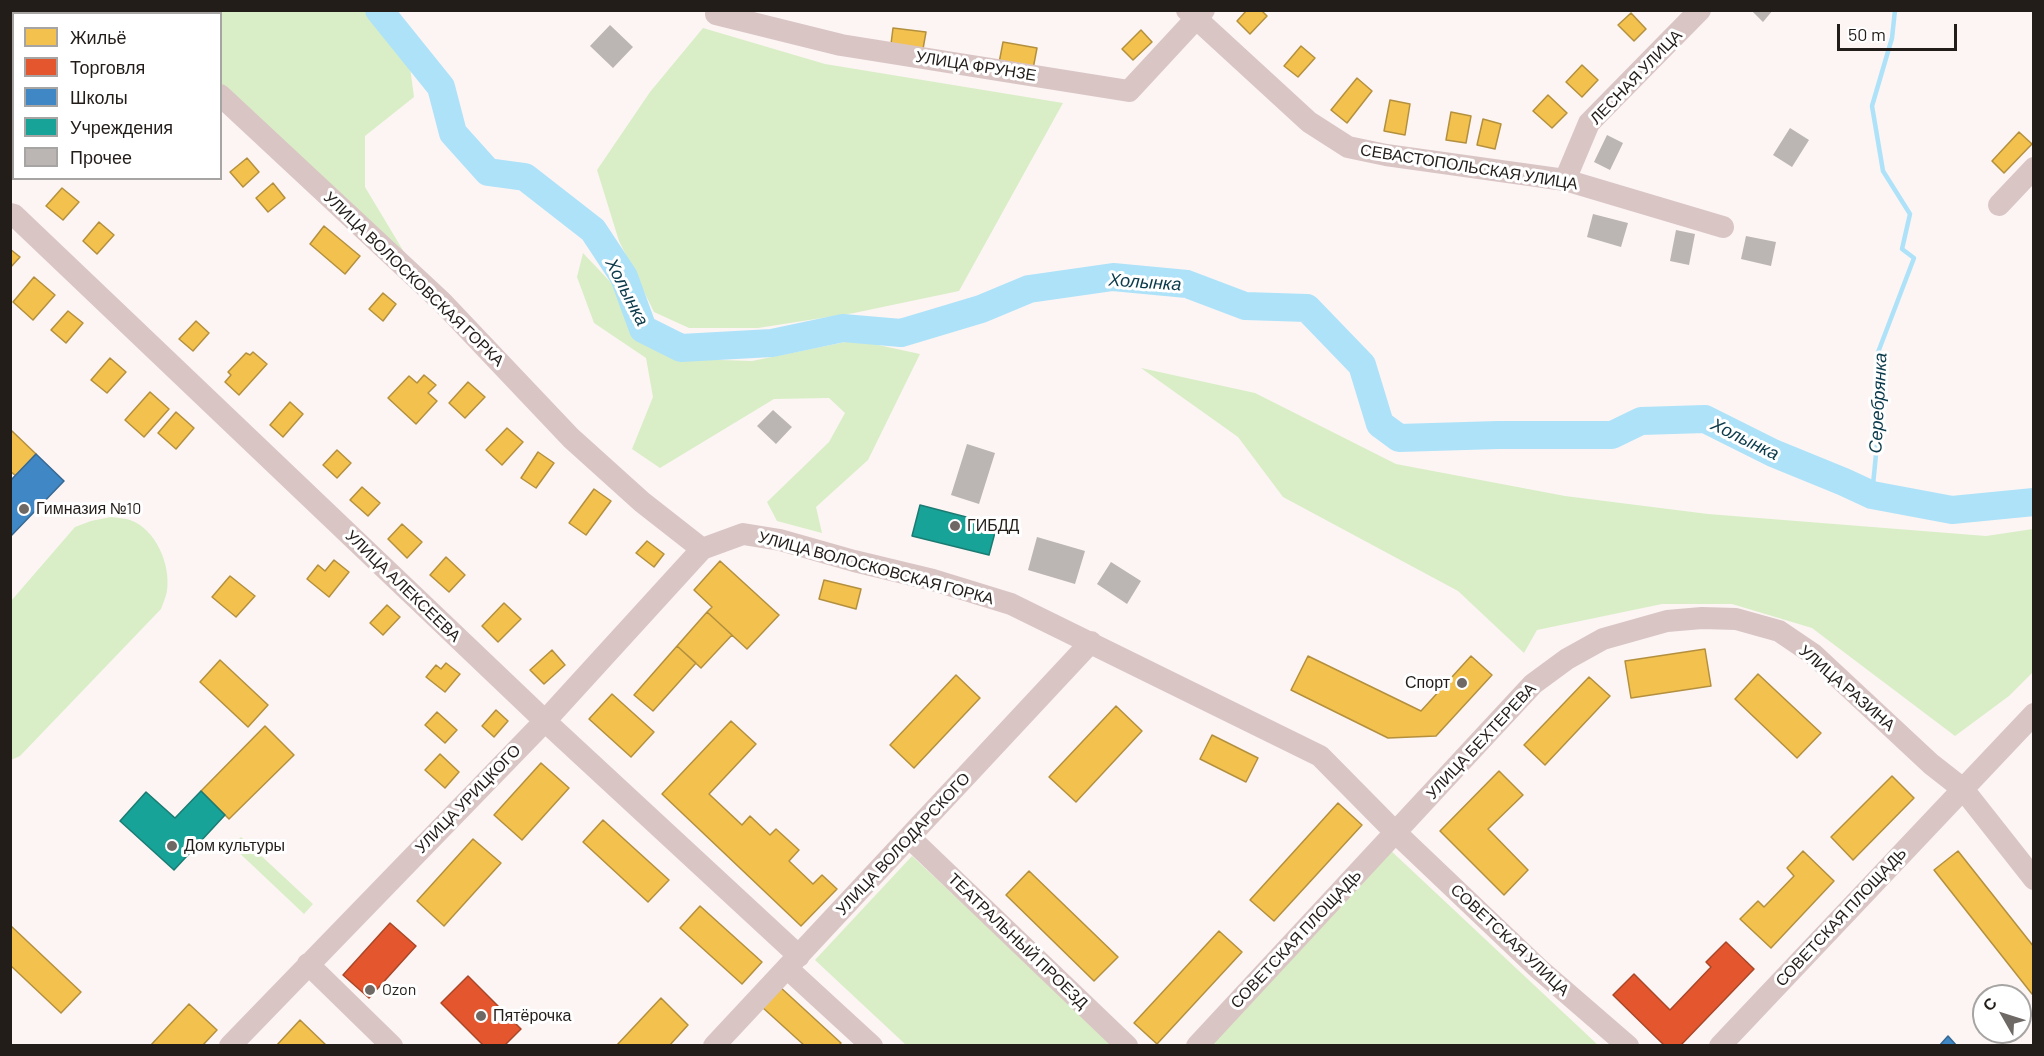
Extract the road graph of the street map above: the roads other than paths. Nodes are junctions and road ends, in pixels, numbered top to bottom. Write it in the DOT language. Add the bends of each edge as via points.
graph roads {
  1 [pos="1700,10"];
  2 [pos="717,12"];
  3 [pos="1196,13"];
  4 [pos="222,97"];
  5 [pos="2034,168"];
  6 [pos="1564,180"];
  7 [pos="1999,205"];
  8 [pos="10,214"];
  9 [pos="1723,227"];
  10 [pos="702,549"];
  11 [pos="1603,639"];
  12 [pos="1091,642"];
  13 [pos="2034,714"];
  14 [pos="545,721"];
  15 [pos="1963,789"];
  16 [pos="1395,832"];
  17 [pos="909,837"];
  18 [pos="2034,879"];
  19 [pos="793,962"];
  20 [pos="308,964"];
  21 [pos="231,1046"];
  22 [pos="392,1046"];
  23 [pos="714,1046"];
  24 [pos="872,1046"];
  25 [pos="1127,1046"];
  26 [pos="1197,1046"];
  27 [pos="1628,1046"];
  28 [pos="1720,1046"];
  1 -- 6 [label="street, ЛЕСНАЯ УЛИЦА" via="1589,123"];
  2 -- 3 [label="street, УЛИЦА ФРУНЗЕ" via="841,45 1129,91"];
  3 -- 6 [label="street, СЕВАСТОПОЛЬСКАЯ УЛИЦА" via="1309,122 1348,147"];
  4 -- 10 [label="street, УЛИЦА ВОЛОСКОВСКАЯ ГОРКА" via="442,302 572,438 642,502"];
  5 -- 7 [label="street"];
  6 -- 9 [label="street, СЕВАСТОПОЛЬСКАЯ УЛИЦА"];
  8 -- 14 [label="street, УЛИЦА АЛЕКСЕЕВА"];
  10 -- 12 [label="street, УЛИЦА ВОЛОСКОВСКАЯ ГОРКА" via="742,534 780,540 1011,603"];
  10 -- 14 [label="street, УЛИЦА УРИЦКОГО"];
  11 -- 15 [label="street, УЛИЦА РАЗИНА" via="1667,621 1702,618 1736,620 1779,632 1813,654"];
  11 -- 16 [label="street, УЛИЦА БЕХТЕРЕВА" via="1533,684"];
  12 -- 16 [label="street, УЛИЦА ВОЛОСКОВСКАЯ ГОРКА" via="1320,756"];
  12 -- 17 [label="street, УЛИЦА ВОЛОДАРСКОГО"];
  13 -- 15 [label="street, СОВЕТСКАЯ ПЛОЩАДЬ"];
  14 -- 19 [label="street, УЛИЦА АЛЕКСЕЕВА"];
  14 -- 20 [label="street, УЛИЦА УРИЦКОГО"];
  15 -- 18 [label="street, УЛИЦА РАЗИНА"];
  15 -- 28 [label="street, СОВЕТСКАЯ ПЛОЩАДЬ"];
  16 -- 26 [label="street, СОВЕТСКАЯ ПЛОЩАДЬ"];
  16 -- 27 [label="street, СОВЕТСКАЯ УЛИЦА" via="1539,969"];
  17 -- 19 [label="street, УЛИЦА ВОЛОДАРСКОГО"];
  17 -- 25 [label="street, ТЕАТРАЛЬНЫЙ ПРОЕЗД"];
  19 -- 23 [label="street, УЛИЦА ВОЛОДАРСКОГО"];
  19 -- 24 [label="street, УЛИЦА АЛЕКСЕЕВА"];
  20 -- 21 [label="street, УЛИЦА УРИЦКОГО"];
  20 -- 22 [label="street"];
}
